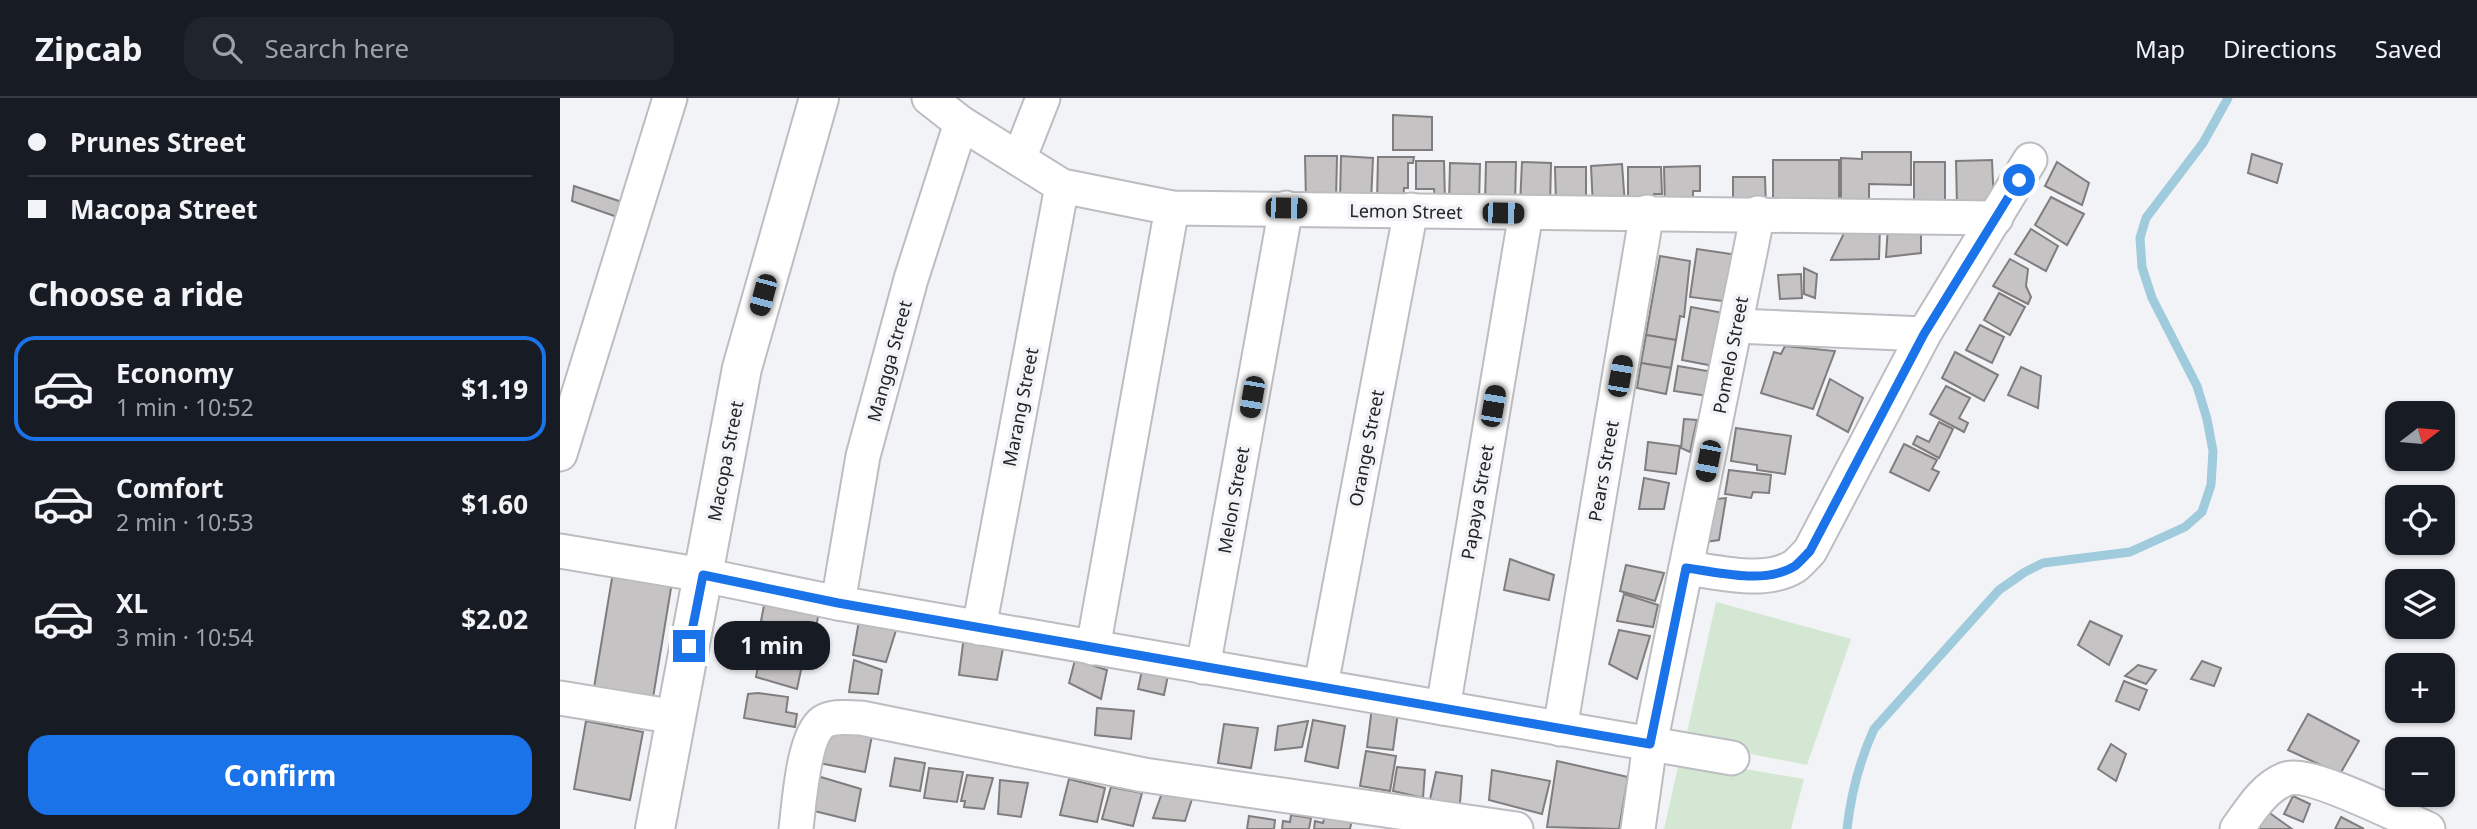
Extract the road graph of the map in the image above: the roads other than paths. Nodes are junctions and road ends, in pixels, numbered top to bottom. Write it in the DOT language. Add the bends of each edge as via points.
graph roads {
  1 [pos="670,98"];
  2 [pos="819,98"];
  3 [pos="929,98"];
  4 [pos="1043,98"];
  5 [pos="961,123"];
  6 [pos="1019,159"];
  7 [pos="2030,160"];
  8 [pos="1062,186"];
  9 [pos="1172,208"];
  10 [pos="1286,208"];
  11 [pos="1412,211"];
  12 [pos="1647,212"];
  13 [pos="1526,213"];
  14 [pos="1758,213"];
  15 [pos="1996,218"];
  16 [pos="1736,326"];
  17 [pos="1924,334"];
  18 [pos="560,454"];
  19 [pos="560,551"];
  20 [pos="1686,568"];
  21 [pos="703,575"];
  22 [pos="838,603"];
  23 [pos="979,628"];
  24 [pos="1093,648"];
  25 [pos="1203,667"];
  26 [pos="1321,685"];
  27 [pos="560,698"];
  28 [pos="1443,708"];
  29 [pos="676,717"];
  30 [pos="1560,729"];
  31 [pos="1650,744"];
  32 [pos="1732,758"];
  33 [pos="1505,828"];
  34 [pos="655,829"];
  35 [pos="796,829"];
  36 [pos="1638,829"];
  37 [pos="2237,829"];
  38 [pos="2428,829"];
  1 -- 18 [label="street"];
  2 -- 21 [label="street, Macopa Street" via="743,368"];
  3 -- 5 [label="street, Lemon Street"];
  4 -- 6 [label="street"];
  5 -- 6 [label="street, Lemon Street"];
  5 -- 22 [label="street, Mangga Street" via="911,279 863,456"];
  6 -- 8 [label="street, Lemon Street"];
  7 -- 15 [label="street"];
  8 -- 9 [label="street, Lemon Street"];
  8 -- 23 [label="street, Marang Street"];
  9 -- 10 [label="street, Lemon Street"];
  9 -- 24 [label="street"];
  10 -- 11 [label="street, Lemon Street"];
  10 -- 25 [label="street, Melon Street"];
  11 -- 13 [label="street, Lemon Street"];
  11 -- 26 [label="street, Orange Street"];
  12 -- 13 [label="street, Lemon Street"];
  12 -- 14 [label="street, Lemon Street"];
  12 -- 30 [label="street, Pears Street"];
  13 -- 28 [label="street, Papaya Street"];
  14 -- 15 [label="street, Lemon Street"];
  14 -- 16 [label="street, Pomelo Street"];
  15 -- 17 [label="street"];
  16 -- 17 [label="street"];
  16 -- 20 [label="street, Pomelo Street"];
  17 -- 20 [label="street" via="1810,551 1795,566 1750,575"];
  19 -- 21 [label="street"];
  20 -- 31 [label="street, Pomelo Street"];
  21 -- 22 [label="street"];
  21 -- 29 [label="street, Macopa Street"];
  22 -- 23 [label="street"];
  23 -- 24 [label="street"];
  24 -- 25 [label="street"];
  25 -- 26 [label="street"];
  26 -- 28 [label="street"];
  27 -- 29 [label="street"];
  28 -- 30 [label="street"];
  29 -- 34 [label="street, Macopa Street"];
  30 -- 31 [label="street"];
  31 -- 32 [label="street"];
  31 -- 36 [label="street, Pomelo Street"];
  33 -- 35 [label="street" via="1144,775 861,718 834,717 823,722 810,742"];
  37 -- 38 [label="street" via="2257,800 2286,778 2309,777"];
}
